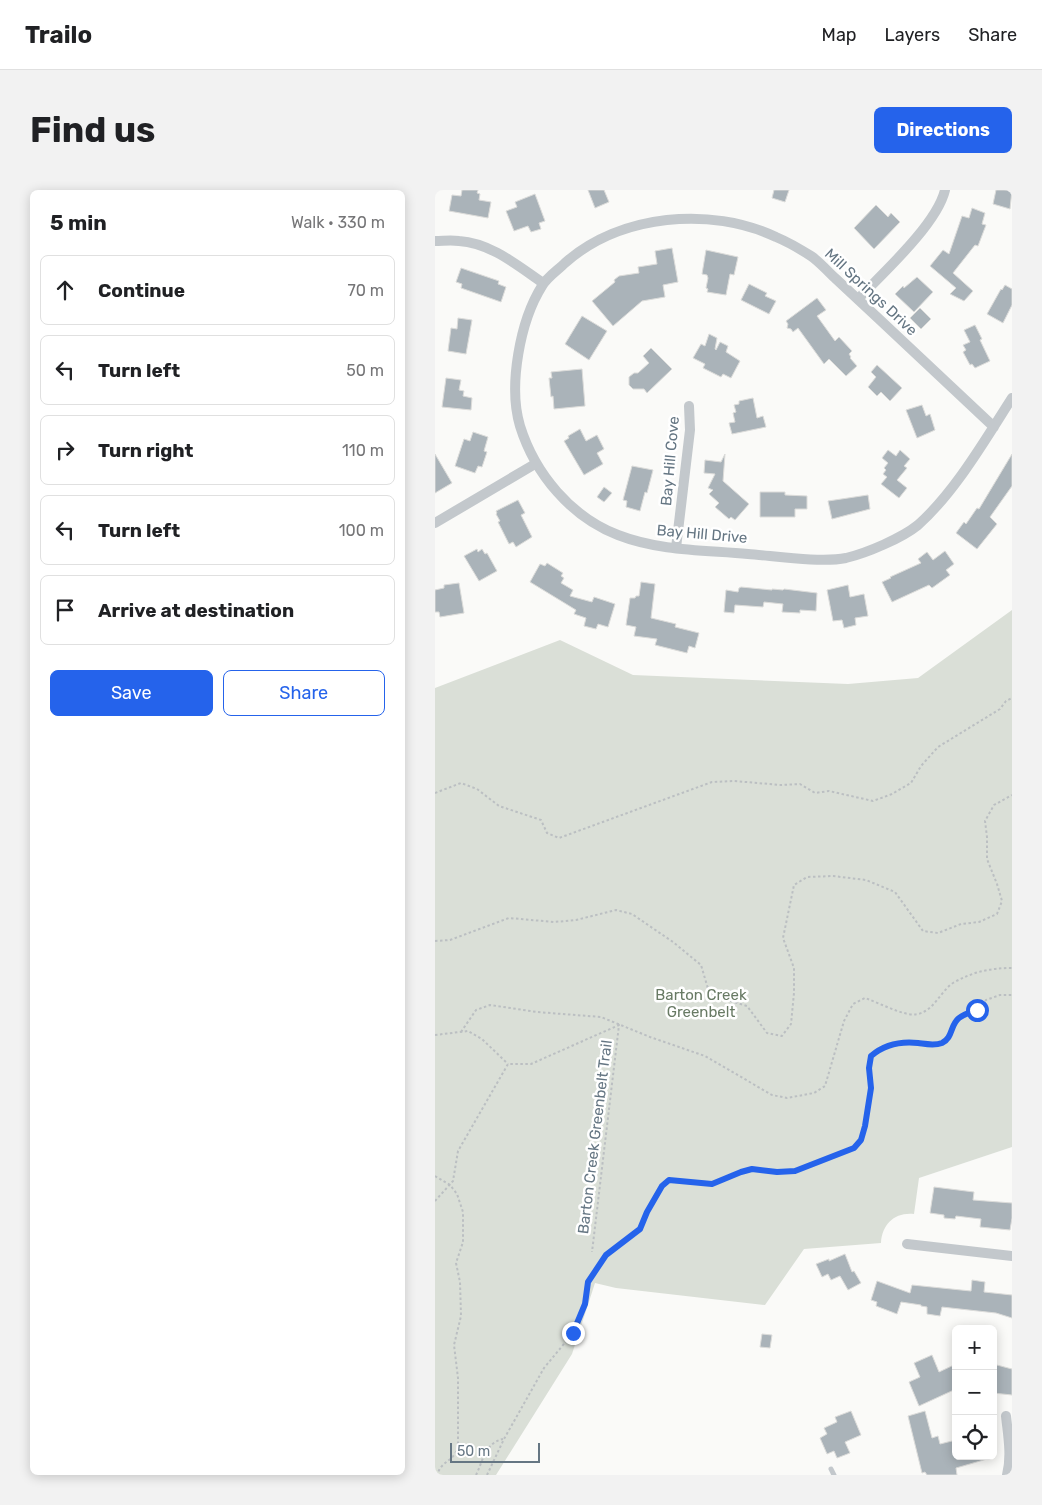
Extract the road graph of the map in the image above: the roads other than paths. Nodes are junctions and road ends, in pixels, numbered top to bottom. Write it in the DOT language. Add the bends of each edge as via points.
graph roads {
  1 [pos="945,190"];
  2 [pos="435,241"];
  3 [pos="543,283"];
  4 [pos="858,299"];
  5 [pos="1012,398"];
  6 [pos="689,406"];
  7 [pos="994,427"];
  8 [pos="535,464"];
  9 [pos="435,523"];
  10 [pos="676,548"];
  11 [pos="907,1244"];
  12 [pos="1012,1256"];
  13 [pos="1005,1416"];
  14 [pos="831,1469"];
  15 [pos="834,1475"];
  16 [pos="1007,1475"];
  1 -- 4 [label="street" via="928,225"];
  2 -- 3 [label="street" via="461,241 491,250"];
  3 -- 4 [label="street, Mill Springs Drive" via="571,258 601,238 630,227 694,218 734,223 774,236 813,258"];
  3 -- 8 [label="street, Bay Hill Drive" via="519,347 515,382 519,424"];
  4 -- 7 [label="street, Mill Springs Drive"];
  5 -- 7 [label="street, Bay Hill Drive"];
  6 -- 10 [label="street, Bay Hill Cove" via="690,430"];
  7 -- 10 [label="street, Bay Hill Drive" via="945,497 915,527 875,548 844,558"];
  8 -- 9 [label="street"];
  8 -- 10 [label="street, Bay Hill Drive" via="558,494 585,518 615,534 645,544"];
  11 -- 12 [label="street"];
  13 -- 16 [label="street" via="1009,1443"];
  14 -- 15 [label="lane"];
}
